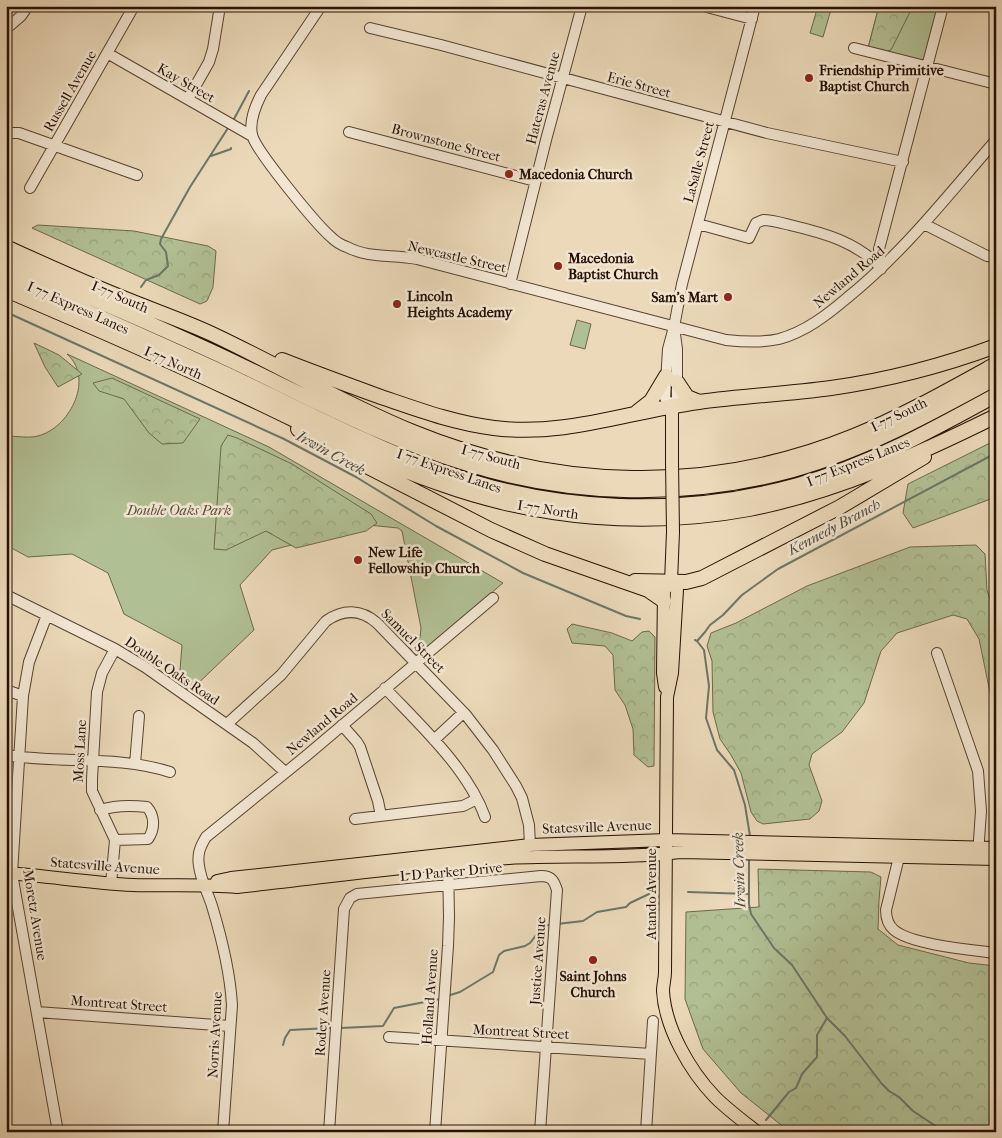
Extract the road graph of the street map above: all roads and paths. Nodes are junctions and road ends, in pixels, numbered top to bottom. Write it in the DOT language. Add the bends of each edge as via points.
graph roads {
  1 [pos="28,6"];
  2 [pos="134,6"];
  3 [pos="220,6"];
  4 [pos="321,6"];
  5 [pos="582,6"];
  6 [pos="703,6"];
  7 [pos="755,6"];
  8 [pos="943,6"];
  9 [pos="752,19"];
  10 [pos="370,28"];
  11 [pos="6,29"];
  12 [pos="854,48"];
  13 [pos="107,53"];
  14 [pos="927,67"];
  15 [pos="563,79"];
  16 [pos="996,84"];
  17 [pos="188,99"];
  18 [pos="725,122"];
  19 [pos="349,132"];
  20 [pos="6,133"];
  21 [pos="252,136"];
  22 [pos="996,140"];
  23 [pos="54,146"];
  24 [pos="903,162"];
  25 [pos="137,175"];
  26 [pos="535,181"];
  27 [pos="30,188"];
  28 [pos="698,224"];
  29 [pos="924,224"];
  30 [pos="6,247"];
  31 [pos="996,257"];
  32 [pos="6,261"];
  33 [pos="881,269"];
  34 [pos="6,276"];
  35 [pos="510,284"];
  36 [pos="6,290"];
  37 [pos="674,327"];
  38 [pos="211,334"];
  39 [pos="699,334"];
  40 [pos="996,346"];
  41 [pos="677,349"];
  42 [pos="996,364"];
  43 [pos="996,378"];
  44 [pos="671,379"];
  45 [pos="996,395"];
  46 [pos="699,402"];
  47 [pos="672,407"];
  48 [pos="637,412"];
  49 [pos="284,414"];
  50 [pos="996,416"];
  51 [pos="972,428"];
  52 [pos="626,581"];
  53 [pos="671,582"];
  54 [pos="6,595"];
  55 [pos="492,598"];
  56 [pos="664,601"];
  57 [pos="47,615"];
  58 [pos="115,649"];
  59 [pos="937,653"];
  60 [pos="416,662"];
  61 [pos="385,688"];
  62 [pos="6,690"];
  63 [pos="23,696"];
  64 [pos="667,697"];
  65 [pos="463,713"];
  66 [pos="139,716"];
  67 [pos="227,724"];
  68 [pos="342,725"];
  69 [pos="434,740"];
  70 [pos="6,755"];
  71 [pos="19,757"];
  72 [pos="93,762"];
  73 [pos="135,764"];
  74 [pos="170,772"];
  75 [pos="285,772"];
  76 [pos="477,799"];
  77 [pos="100,810"];
  78 [pos="380,816"];
  79 [pos="485,817"];
  80 [pos="355,819"];
  81 [pos="115,840"];
  82 [pos="666,840"];
  83 [pos="530,845"];
  84 [pos="733,848"];
  85 [pos="769,848"];
  86 [pos="996,848"];
  87 [pos="978,853"];
  88 [pos="666,854"];
  89 [pos="899,857"];
  90 [pos="996,859"];
  91 [pos="448,864"];
  92 [pos="9,873"];
  93 [pos="554,882"];
  94 [pos="111,884"];
  95 [pos="203,884"];
  96 [pos="448,885"];
  97 [pos="350,898"];
  98 [pos="996,953"];
  99 [pos="666,972"];
  100 [pos="36,1012"];
  101 [pos="653,1021"];
  102 [pos="230,1026"];
  103 [pos="389,1037"];
  104 [pos="441,1041"];
  105 [pos="546,1047"];
  106 [pos="651,1054"];
  107 [pos="58,1132"];
  108 [pos="223,1132"];
  109 [pos="329,1132"];
  110 [pos="435,1132"];
  111 [pos="540,1132"];
  112 [pos="646,1132"];
  113 [pos="757,1132"];
  114 [pos="769,1132"];
  1 -- 11 [label="street"];
  2 -- 13 [label="street, Russell Avenue"];
  3 -- 17 [label="street" via="209,62"];
  4 -- 21 [label="street" via="258,100 252,117"];
  5 -- 15 [label="street, Hateras Avenue"];
  6 -- 9 [label="street"];
  7 -- 9 [label="street, LaSalle Street"];
  8 -- 14 [label="street"];
  9 -- 18 [label="street, LaSalle Street"];
  10 -- 15 [label="street, Erie Street"];
  12 -- 14 [label="street"];
  13 -- 17 [label="street, Kay Street"];
  13 -- 23 [label="street, Russell Avenue"];
  14 -- 16 [label="street"];
  14 -- 24 [label="street"];
  15 -- 18 [label="street, Erie Street"];
  15 -- 26 [label="street, Hateras Avenue"];
  17 -- 21 [label="street, Kay Street"];
  18 -- 24 [label="street, Erie Street"];
  18 -- 28 [label="street, LaSalle Street"];
  19 -- 26 [label="street, Brownstone Street"];
  20 -- 23 [label="street"];
  21 -- 35 [label="street, Newcastle Street" via="324,231 340,244 370,256 410,258"];
  22 -- 29 [label="street, Newland Road"];
  23 -- 25 [label="street"];
  23 -- 27 [label="street, Russell Avenue"];
  24 -- 33 [label="street" via="879,249"];
  26 -- 35 [label="street, Hateras Avenue"];
  28 -- 33 [label="street" via="749,238 756,223 764,220 813,230 870,256"];
  28 -- 37 [label="street, LaSalle Street"];
  29 -- 31 [label="street" via="987,256"];
  29 -- 33 [label="street, Newland Road"];
  30 -- 38 [label="highway, I-77 South"];
  32 -- 43 [label="highway, I 77 Express Lanes" via="408,443 483,469 570,486 672,490 778,474 873,442"];
  33 -- 39 [label="street, Newland Road" via="824,316 789,336 749,342"];
  34 -- 45 [label="highway, I 77 Express Lanes" via="424,465 497,489 568,502 673,506 728,500 782,489 879,456"];
  35 -- 37 [label="street, Newcastle Street"];
  36 -- 49 [label="highway, I-77 North"];
  37 -- 39 [label="street, Newland Road"];
  37 -- 41 [label="street, LaSalle Street"];
  37 -- 44 [label="street, LaSalle Street" via="668,348"];
  38 -- 42 [label="highway, I-77 South" via="371,413 452,446 537,469 614,478 707,474 758,466 808,453 883,424"];
  38 -- 48 [label="highway" via="460,423 542,430 577,426"];
  39 -- 41 [label="street" via="685,338"];
  40 -- 46 [label="highway" via="940,365 864,383"];
  41 -- 44 [label="street, LaSalle Street"];
  44 -- 46 [label="highway" via="687,397"];
  44 -- 47 [label="street, LaSalle Street" via="665,398"];
  44 -- 48 [label="highway" via="652,401"];
  46 -- 47 [label="highway"];
  47 -- 48 [label="highway"];
  47 -- 53 [label="main road, LaSalle Street, bridge"];
  49 -- 51 [label="highway, I-77 North" via="398,468 476,496 549,512 639,519 730,512 802,496 868,474"];
  49 -- 52 [label="highway" via="302,433 491,530 545,554"];
  50 -- 51 [label="highway, I-77 North"];
  51 -- 53 [label="highway" via="795,531 698,580"];
  52 -- 53 [label="highway"];
  52 -- 56 [label="highway"];
  53 -- 56 [label="main road, Atando Avenue" via="664,590"];
  53 -- 64 [label="main road, Atando Avenue" via="677,590 672,673"];
  54 -- 57 [label="street, Double Oaks Road"];
  55 -- 60 [label="street, Newland Road"];
  56 -- 64 [label="main road, Atando Avenue" via="663,673"];
  57 -- 58 [label="street, Double Oaks Road"];
  57 -- 63 [label="street, Moretz Avenue" via="29,662"];
  58 -- 67 [label="street, Double Oaks Road"];
  58 -- 72 [label="street, Moss Lane" via="102,673 97,692"];
  59 -- 87 [label="street" via="978,771 981,802"];
  60 -- 61 [label="street, Newland Road"];
  60 -- 65 [label="street, Samuel Street"];
  60 -- 67 [label="street, Samuel Street" via="370,617 342,612 326,621 281,675"];
  61 -- 68 [label="street, Newland Road"];
  61 -- 69 [label="street"];
  62 -- 63 [label="street"];
  63 -- 71 [label="street, Moretz Avenue"];
  64 -- 82 [label="main road, Atando Avenue"];
  65 -- 69 [label="street"];
  65 -- 83 [label="street, Samuel Street" via="480,732 516,786 530,825"];
  66 -- 73 [label="street"];
  67 -- 75 [label="street, Double Oaks Road" via="260,748"];
  68 -- 75 [label="street, Newland Road"];
  68 -- 78 [label="street" via="358,742"];
  69 -- 76 [label="street"];
  70 -- 71 [label="street"];
  71 -- 72 [label="street"];
  71 -- 92 [label="street, Moretz Avenue" via="16,821"];
  72 -- 73 [label="street"];
  72 -- 77 [label="street, Moss Lane" via="92,791"];
  73 -- 74 [label="street"];
  75 -- 95 [label="street, Newland Road" via="206,837 198,855"];
  76 -- 78 [label="street" via="463,806"];
  76 -- 79 [label="street"];
  77 -- 81 [label="street, Moss Lane"];
  77 -- 81 [label="street" via="115,806 147,807 152,814 153,828 148,839"];
  78 -- 80 [label="street"];
  81 -- 94 [label="street"];
  82 -- 83 [label="main road, Statesville Avenue"];
  82 -- 84 [label="main road, Statesville Avenue"];
  82 -- 88 [label="main road, Atando Avenue"];
  83 -- 95 [label="main road, Statesville Avenue" via="232,878"];
  84 -- 85 [label="main road, Statesville Avenue"];
  84 -- 88 [label="main road, Statesville Avenue"];
  85 -- 87 [label="main road, Statesville Avenue"];
  85 -- 89 [label="main road, Statesville Avenue"];
  86 -- 87 [label="main road, Statesville Avenue"];
  87 -- 89 [label="main road, Statesville Avenue"];
  87 -- 90 [label="main road, Statesville Avenue"];
  88 -- 91 [label="main road, Statesville Avenue" via="547,856"];
  88 -- 99 [label="main road, Atando Avenue"];
  89 -- 98 [label="street" via="886,910 894,930 926,942"];
  91 -- 95 [label="main road, Statesville Avenue" via="237,887"];
  91 -- 96 [label="street, Holland Avenue"];
  92 -- 94 [label="main road, Statesville Avenue"];
  92 -- 100 [label="street, Moretz Avenue"];
  93 -- 96 [label="street, L D Parker Drive" via="548,876 541,876"];
  93 -- 105 [label="street, Justice Avenue" via="557,890"];
  94 -- 95 [label="main road, Statesville Avenue"];
  95 -- 102 [label="street, Norris Avenue" via="212,904 227,964 232,1005"];
  96 -- 97 [label="street, L D Parker Drive" via="358,894"];
  96 -- 104 [label="street, Holland Avenue" via="448,946"];
  97 -- 109 [label="street, Rodey Avenue" via="344,909"];
  99 -- 113 [label="main road, Atando Avenue" via="663,990 666,1007 686,1058 716,1097"];
  99 -- 114 [label="main road, Atando Avenue" via="680,1027 700,1068 727,1098"];
  100 -- 102 [label="street, Montreat Street"];
  100 -- 107 [label="street, Moretz Avenue"];
  101 -- 106 [label="street"];
  102 -- 108 [label="street, Norris Avenue"];
  103 -- 104 [label="street, Montreat Street"];
  104 -- 105 [label="street, Montreat Street"];
  104 -- 110 [label="street, Holland Avenue"];
  105 -- 106 [label="street, Montreat Street"];
  105 -- 111 [label="street, Justice Avenue"];
  106 -- 112 [label="street"];
}
